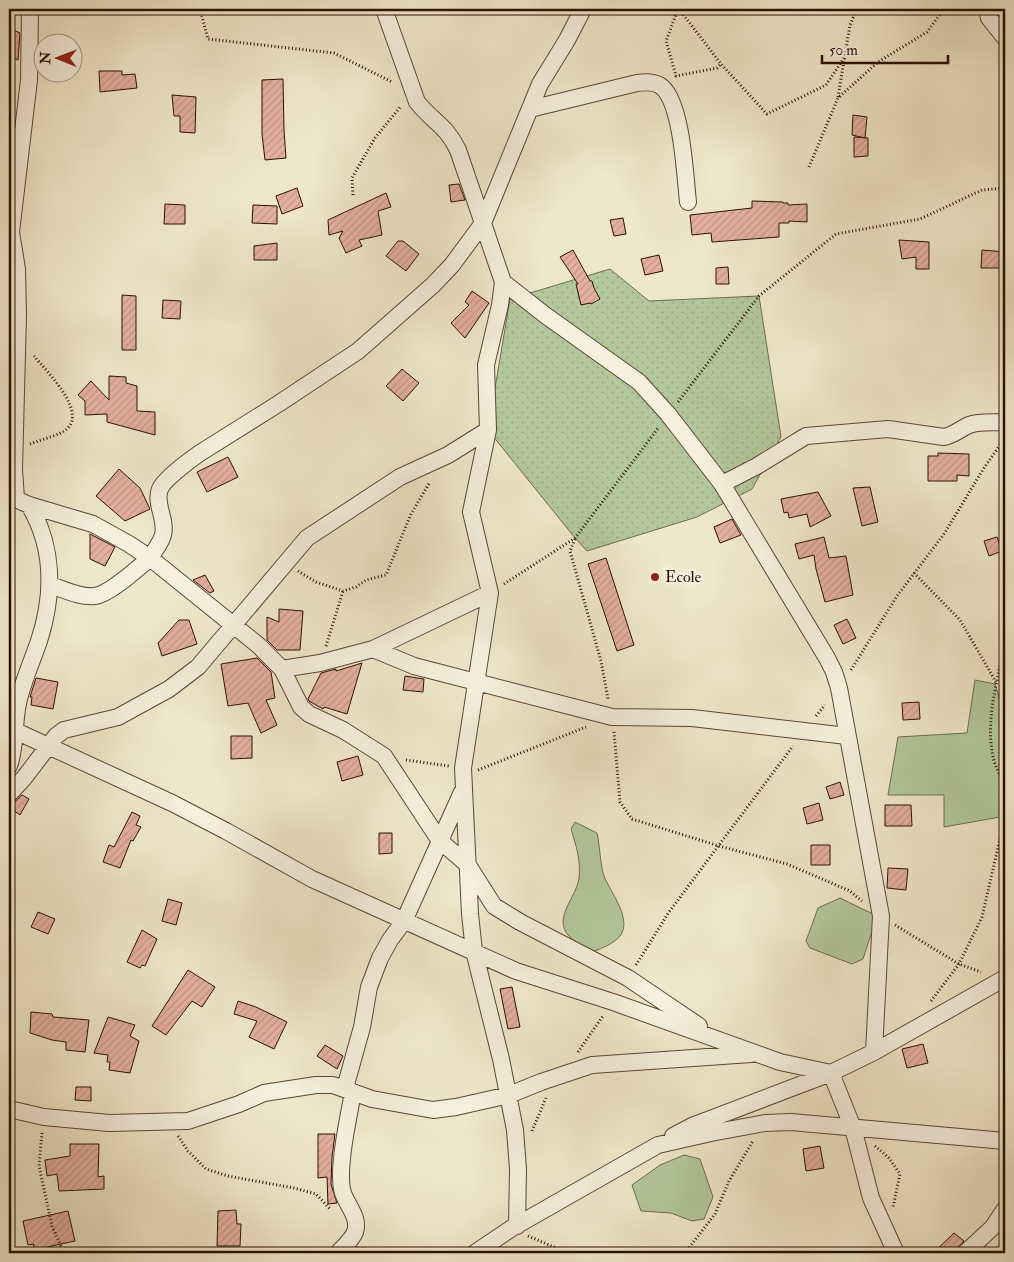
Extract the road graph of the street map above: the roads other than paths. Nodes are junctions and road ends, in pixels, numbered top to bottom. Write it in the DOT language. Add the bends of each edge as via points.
graph roads {
  1 [pos="30,9"];
  2 [pos="384,9"];
  3 [pos="583,9"];
  4 [pos="987,9"];
  5 [pos="1005,38"];
  6 [pos="530,109"];
  7 [pos="688,202"];
  8 [pos="483,223"];
  9 [pos="503,282"];
  10 [pos="1005,422"];
  11 [pos="488,430"];
  12 [pos="722,484"];
  13 [pos="18,500"];
  14 [pos="150,558"];
  15 [pos="50,585"];
  16 [pos="490,593"];
  17 [pos="232,626"];
  18 [pos="373,649"];
  19 [pos="282,669"];
  20 [pos="476,682"];
  21 [pos="12,730"];
  22 [pos="847,736"];
  23 [pos="49,746"];
  24 [pos="9,766"];
  25 [pos="464,789"];
  26 [pos="9,794"];
  27 [pos="440,841"];
  28 [pos="468,865"];
  29 [pos="404,921"];
  30 [pos="474,951"];
  31 [pos="1005,978"];
  32 [pos="720,1040"];
  33 [pos="874,1052"];
  34 [pos="758,1054"];
  35 [pos="830,1073"];
  36 [pos="349,1090"];
  37 [pos="509,1095"];
  38 [pos="9,1108"];
  39 [pos="853,1128"];
  40 [pos="1005,1141"];
  41 [pos="658,1145"];
  42 [pos="1005,1209"];
  43 [pos="514,1227"];
  44 [pos="493,1248"];
  45 [pos="338,1253"];
  46 [pos="475,1253"];
  47 [pos="896,1253"];
  48 [pos="965,1253"];
  1 -- 13 [label="street" via="29,80 11,232 17,269 14,456"];
  2 -- 8 [label="street" via="417,102 452,136"];
  3 -- 6 [label="street" via="540,84"];
  4 -- 5 [label="street" via="989,18"];
  6 -- 7 [label="street" via="637,83 650,82 663,87 678,117"];
  6 -- 8 [label="street"];
  8 -- 9 [label="street"];
  8 -- 14 [label="street" via="433,285 358,351 200,453 161,487 163,536"];
  9 -- 11 [label="street" via="486,365"];
  9 -- 12 [label="street" via="639,382"];
  10 -- 12 [label="street" via="972,424 944,437 888,429 806,436"];
  11 -- 16 [label="street" via="471,512"];
  11 -- 17 [label="street" via="400,477 308,538"];
  12 -- 22 [label="street" via="834,672"];
  13 -- 14 [label="street" via="93,524"];
  13 -- 15 [label="street" via="36,517 46,544"];
  14 -- 15 [label="street" via="96,596"];
  14 -- 17 [label="street"];
  15 -- 21 [label="street" via="43,626 21,688"];
  16 -- 18 [label="street"];
  16 -- 20 [label="street"];
  17 -- 19 [label="street" via="258,645"];
  17 -- 23 [label="street" via="198,667 169,689 118,716 64,730"];
  18 -- 19 [label="street"];
  18 -- 20 [label="street" via="414,666"];
  19 -- 27 [label="street" via="301,707 309,714 343,730 384,756"];
  20 -- 22 [label="street" via="612,717 692,718"];
  20 -- 25 [label="street"];
  21 -- 23 [label="street"];
  21 -- 24 [label="street" via="15,742"];
  22 -- 33 [label="street" via="881,916"];
  23 -- 26 [label="street"];
  23 -- 29 [label="street" via="188,811 312,879"];
  25 -- 27 [label="street"];
  25 -- 28 [label="street"];
  27 -- 28 [label="street"];
  27 -- 29 [label="street"];
  28 -- 30 [label="street"];
  28 -- 32 [label="street" via="494,906 628,978"];
  29 -- 30 [label="street"];
  29 -- 36 [label="street" via="380,958 369,987"];
  30 -- 32 [label="street" via="516,971"];
  30 -- 37 [label="street"];
  31 -- 33 [label="street"];
  32 -- 34 [label="street"];
  33 -- 35 [label="street"];
  34 -- 35 [label="street"];
  34 -- 37 [label="street" via="592,1065"];
  35 -- 39 [label="street"];
  35 -- 41 [label="street" via="692,1126"];
  36 -- 37 [label="street" via="372,1099 433,1110"];
  36 -- 38 [label="street" via="333,1085 316,1085 282,1090 188,1121 109,1123 44,1117"];
  36 -- 45 [label="street" via="342,1180 343,1192 356,1220 356,1232"];
  37 -- 43 [label="street" via="518,1168"];
  39 -- 40 [label="street"];
  39 -- 41 [label="street" via="765,1123"];
  39 -- 47 [label="street" via="871,1198"];
  41 -- 43 [label="street"];
  42 -- 48 [label="street" via="993,1227"];
  43 -- 44 [label="street"];
  44 -- 46 [label="street"];
}
